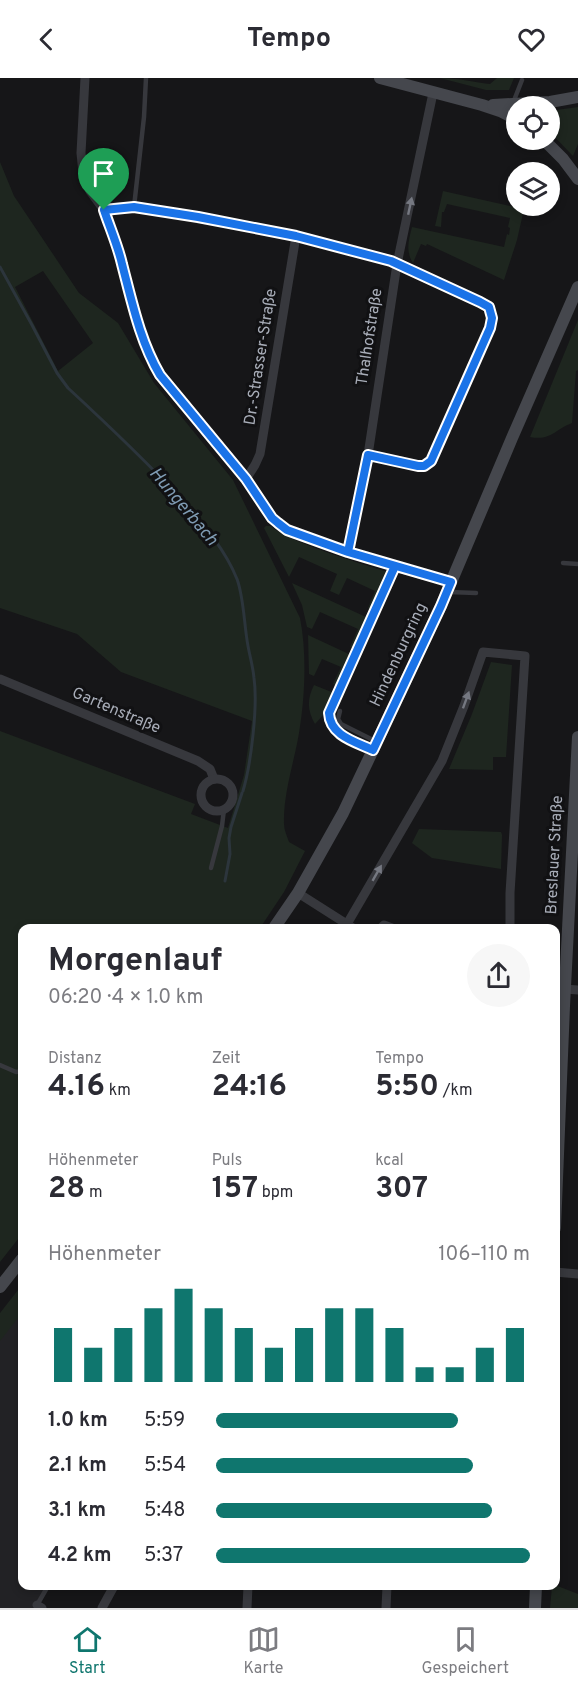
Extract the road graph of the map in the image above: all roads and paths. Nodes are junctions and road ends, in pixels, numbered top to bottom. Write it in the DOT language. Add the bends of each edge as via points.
graph roads {
  1 [pos="85,78"];
  2 [pos="146,78"];
  3 [pos="380,78"];
  4 [pos="522,80"];
  5 [pos="434,93"];
  6 [pos="516,96"];
  7 [pos="578,97"];
  8 [pos="560,100"];
  9 [pos="482,105"];
  10 [pos="506,105"];
  11 [pos="506,114"];
  12 [pos="554,150"];
  13 [pos="578,179"];
  14 [pos="134,207"];
  15 [pos="104,210"];
  16 [pos="296,236"];
  17 [pos="398,264"];
  18 [pos="578,287"];
  19 [pos="368,455"];
  20 [pos="246,479"];
  21 [pos="348,552"];
  22 [pos="563,563"];
  23 [pos="578,564"];
  24 [pos="395,566"];
  25 [pos="448,587"];
  26 [pos="476,593"];
  27 [pos="0,679"];
  28 [pos="340,711"];
  29 [pos="578,736"];
  30 [pos="375,746"];
  31 [pos="214,779"];
  32 [pos="224,809"];
  33 [pos="211,868"];
  34 [pos="298,893"];
  35 [pos="277,924"];
  36 [pos="347,924"];
  37 [pos="351,924"];
  38 [pos="510,924"];
  39 [pos="560,971"];
  40 [pos="565,989"];
  41 [pos="578,990"];
  42 [pos="0,1065"];
  43 [pos="18,1072"];
  44 [pos="560,1108"];
  45 [pos="18,1264"];
  46 [pos="560,1272"];
  47 [pos="578,1274"];
  48 [pos="0,1287"];
  49 [pos="46,1590"];
  50 [pos="112,1590"];
  51 [pos="248,1590"];
  52 [pos="387,1590"];
  53 [pos="537,1590"];
  54 [pos="40,1606"];
  55 [pos="102,1608"];
  56 [pos="247,1608"];
  57 [pos="386,1608"];
  58 [pos="535,1608"];
  1 -- 15 [label="street" via="83,172 90,191"];
  2 -- 14 [label="lane"];
  3 -- 5 [label="main road"];
  4 -- 6 [label="lane"];
  5 -- 9 [label="main road"];
  17 -- 5 [label="street, Thalhofstraße, one-way"];
  7 -- 8 [label="main road"];
  9 -- 10 [label="main road"];
  9 -- 11 [label="main road"];
  12 -- 13 [label="main road"];
  14 -- 15 [label="street"];
  14 -- 16 [label="street"];
  15 -- 20 [label="street" via="149,356 160,375"];
  16 -- 17 [label="street"];
  16 -- 20 [label="street, Dr.-Strasser-Straße" via="261,448"];
  17 -- 19 [label="street, Thalhofstraße"];
  17 -- 19 [label="street" via="485,304 492,323 431,461 418,466"];
  18 -- 25 [label="main road, Hindenburgring"];
  19 -- 21 [label="street, Thalhofstraße"];
  20 -- 21 [label="street" via="272,518 287,530"];
  21 -- 24 [label="street"];
  22 -- 23 [label="lane"];
  24 -- 25 [label="street"];
  24 -- 30 [label="lane" via="329,713 335,730"];
  25 -- 26 [label="lane"];
  25 -- 30 [label="main road, Hindenburgring"];
  27 -- 31 [label="street, Gartenstraße" via="198,761"];
  28 -- 30 [label="lane" via="342,725"];
  29 -- 39 [label="main road, Breslauer Straße"];
  30 -- 34 [label="main road, Hindenburgring"];
  31 -- 32 [label="street, Gartenstraße" via="225,781 232,789 232,798"];
  31 -- 32 [label="street" via="202,788 201,799 208,808"];
  32 -- 33 [label="lane"];
  34 -- 35 [label="main road, Hindenburgring"];
  34 -- 36 [label="street"];
  37 -- 38 [label="street, one-way" via="442,761 483,652 525,656"];
  39 -- 40 [label="main road, Breslauer Straße"];
  40 -- 41 [label="street"];
  40 -- 44 [label="main road, Breslauer Straße"];
  42 -- 43 [label="lane"];
  45 -- 48 [label="main road"];
  46 -- 47 [label="street"];
  49 -- 54 [label="lane"];
  50 -- 55 [label="street"];
  51 -- 56 [label="street"];
  52 -- 57 [label="street"];
  53 -- 58 [label="main road"];
}
